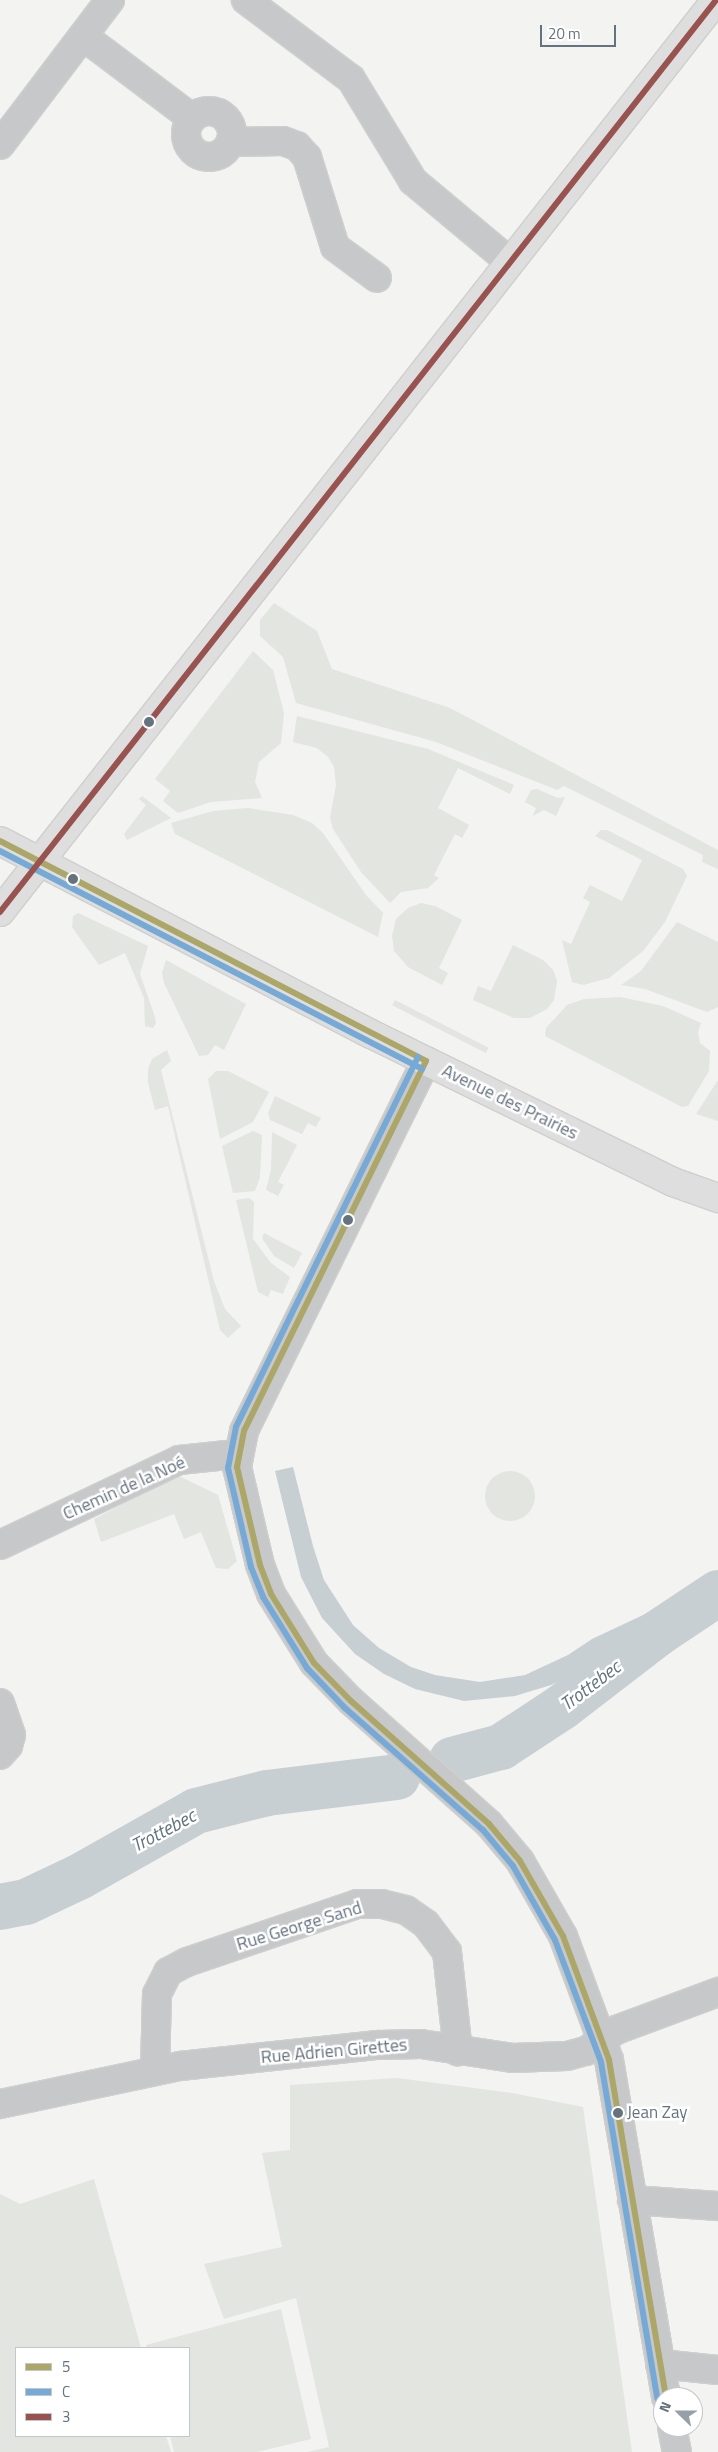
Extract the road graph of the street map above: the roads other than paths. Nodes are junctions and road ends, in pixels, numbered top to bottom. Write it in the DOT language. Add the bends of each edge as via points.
graph roads {
  1 [pos="110,0"];
  2 [pos="246,0"];
  3 [pos="716,0"];
  4 [pos="83,36"];
  5 [pos="0,145"];
  6 [pos="510,262"];
  7 [pos="377,278"];
  8 [pos="0,841"];
  9 [pos="38,863"];
  10 [pos="0,912"];
  11 [pos="426,1061"];
  12 [pos="718,1198"];
  13 [pos="237,1454"];
  14 [pos="0,1545"];
  15 [pos="0,1703"];
  16 [pos="0,1755"];
  17 [pos="718,1992"];
  18 [pos="600,2042"];
  19 [pos="458,2052"];
  20 [pos="155,2070"];
  21 [pos="0,2104"];
  22 [pos="632,2200"];
  23 [pos="718,2206"];
  24 [pos="660,2364"];
  25 [pos="718,2370"];
  26 [pos="664,2387"];
  27 [pos="674,2437"];
  28 [pos="677,2452"];
  1 -- 4 [label="street"];
  2 -- 6 [label="street" via="351,79 413,181"];
  3 -- 6 [label="main road"];
  4 -- 5 [label="street"];
  4 -- 7 [label="street" via="192,118 205,111 221,114 231,126 231,142 283,141 297,146 307,157 335,246"];
  6 -- 9 [label="main road"];
  8 -- 9 [label="main road, Avenue des Prairies"];
  9 -- 10 [label="main road"];
  9 -- 11 [label="main road, Avenue des Prairies"];
  11 -- 12 [label="main road, Avenue des Prairies" via="673,1182"];
  11 -- 13 [label="street" via="244,1431"];
  13 -- 14 [label="street, Chemin de la Noé" via="179,1460"];
  13 -- 18 [label="street" via="243,1502 260,1565 284,1618 314,1663 351,1701 489,1824 520,1861 563,1936 585,1989"];
  15 -- 16 [label="street" via="11,1735 8,1746"];
  17 -- 18 [label="street, Rue Adrien Girettes" via="616,2030"];
  18 -- 19 [label="street, Rue Adrien Girettes" via="586,2051 567,2056 512,2058"];
  18 -- 22 [label="street" via="609,2060"];
  19 -- 20 [label="street, Rue Adrien Girettes" via="421,2044 378,2045"];
  19 -- 20 [label="street, Rue George Sand" via="447,1952 426,1924 406,1910 382,1904 357,1904 187,1962 168,1972 156,1994"];
  20 -- 21 [label="street, Rue Adrien Girettes"];
  22 -- 23 [label="street"];
  22 -- 24 [label="street"];
  24 -- 25 [label="street"];
  24 -- 26 [label="street"];
  27 -- 28 [label="street"];
}
